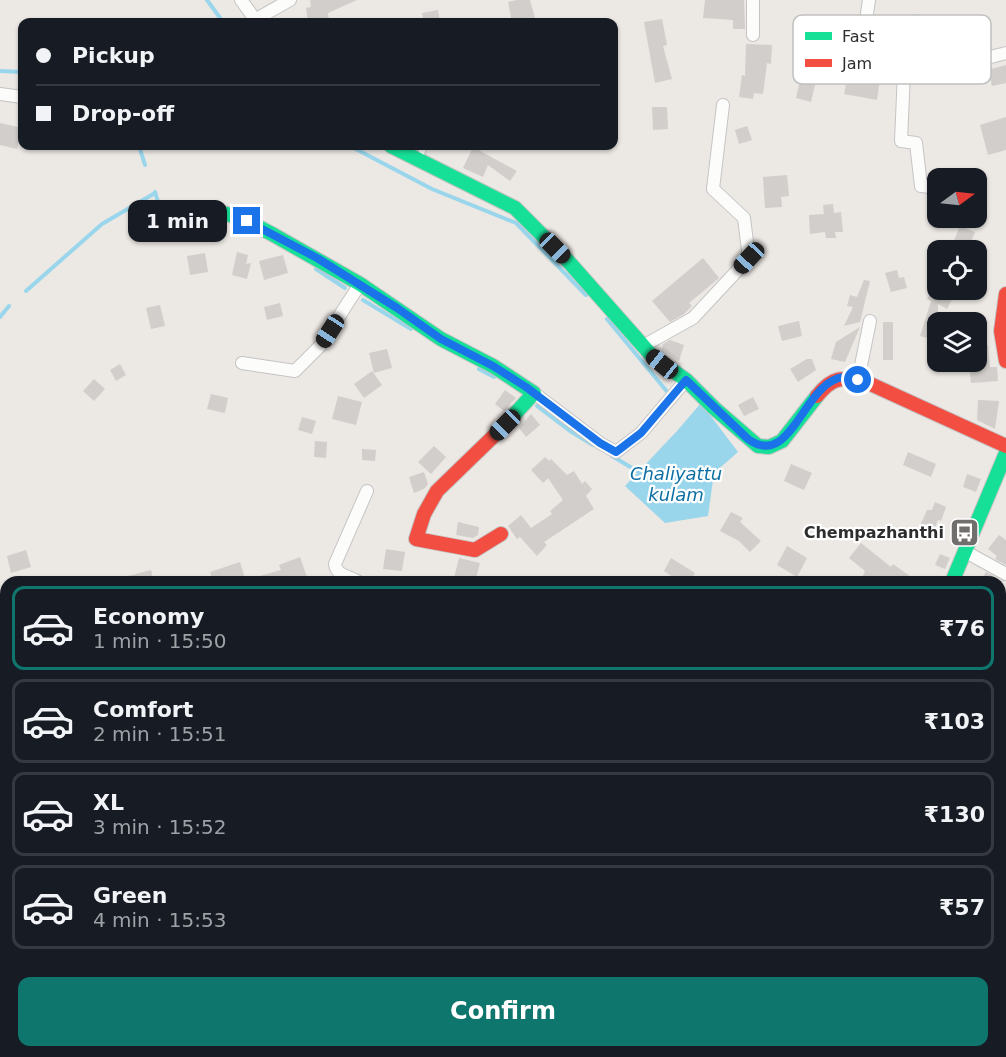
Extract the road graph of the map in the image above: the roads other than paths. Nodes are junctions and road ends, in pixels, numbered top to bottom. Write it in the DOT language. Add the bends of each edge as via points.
graph roads {
  1 [pos="241,0"];
  2 [pos="290,0"];
  3 [pos="753,0"];
  4 [pos="869,0"];
  5 [pos="867,15"];
  6 [pos="252,18"];
  7 [pos="259,18"];
  8 [pos="753,35"];
  9 [pos="1006,53"];
  10 [pos="991,56"];
  11 [pos="903,84"];
  12 [pos="0,94"];
  13 [pos="18,96"];
  14 [pos="723,105"];
  15 [pos="399,150"];
  16 [pos="423,150"];
  17 [pos="419,160"];
  18 [pos="927,187"];
  19 [pos="186,208"];
  20 [pos="360,284"];
  21 [pos="1006,294"];
  22 [pos="870,321"];
  23 [pos="643,346"];
  24 [pos="1006,361"];
  25 [pos="242,363"];
  26 [pos="686,380"];
  27 [pos="858,380"];
  28 [pos="534,393"];
  29 [pos="1006,446"];
  30 [pos="1006,453"];
  31 [pos="367,492"];
  32 [pos="501,534"];
  33 [pos="966,552"];
  34 [pos="1006,574"];
  35 [pos="346,576"];
  36 [pos="955,576"];
  1 -- 6 [label="street"];
  2 -- 7 [label="street"];
  3 -- 8 [label="street"];
  4 -- 5 [label="street"];
  9 -- 10 [label="street"];
  11 -- 18 [label="street" via="901,141 916,143 921,186"];
  12 -- 13 [label="street"];
  14 -- 23 [label="street" via="713,189 744,218 749,258 693,318"];
  15 -- 17 [label="street"];
  16 -- 17 [label="lane"];
  17 -- 23 [label="street" via="514,208 568,261"];
  19 -- 20 [label="street" via="247,221"];
  20 -- 25 [label="street" via="320,346 295,371"];
  20 -- 28 [label="street" via="441,339"];
  21 -- 24 [label="street" via="1001,331"];
  22 -- 27 [label="street"];
  23 -- 26 [label="street"];
  26 -- 27 [label="street" via="748,439 769,447 782,441 827,384 844,377"];
  26 -- 28 [label="street" via="641,433 616,452"];
  27 -- 29 [label="street"];
  28 -- 32 [label="street" via="428,502 416,539 476,550"];
  30 -- 33 [label="street"];
  31 -- 35 [label="street" via="335,564"];
  33 -- 34 [label="street"];
  33 -- 36 [label="street"];
}
